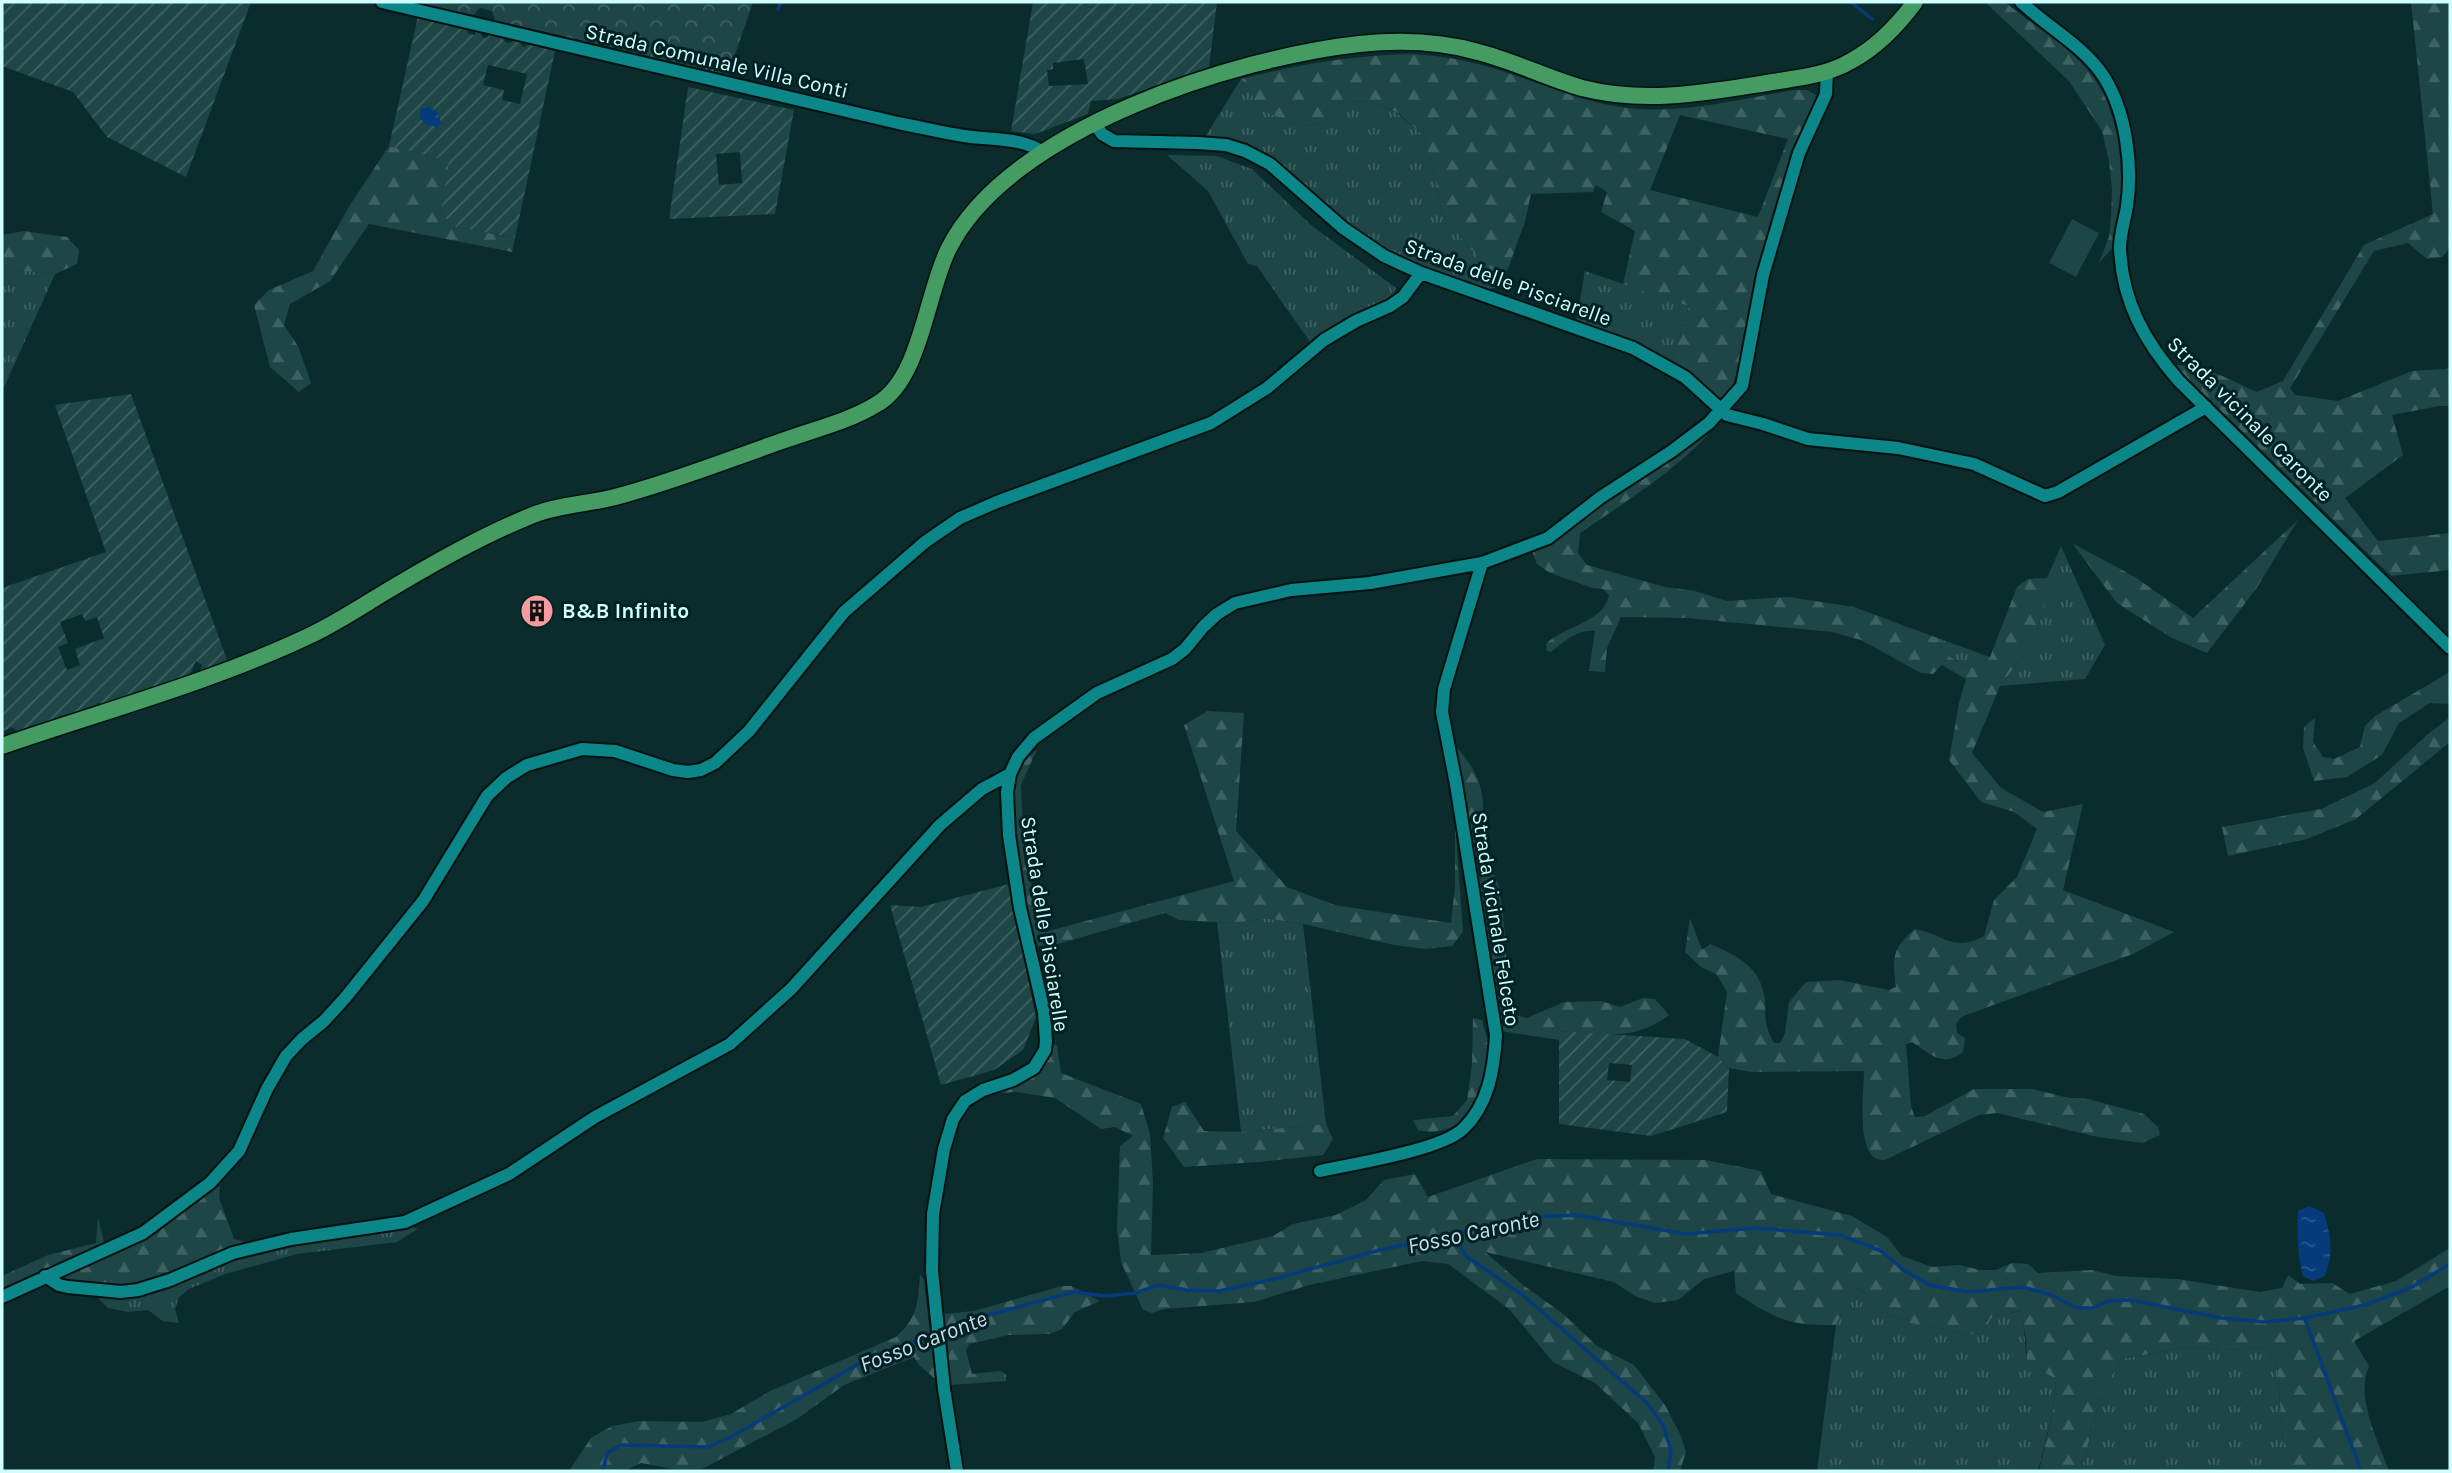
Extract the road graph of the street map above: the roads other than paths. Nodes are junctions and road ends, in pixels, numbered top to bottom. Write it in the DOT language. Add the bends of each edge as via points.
graph roads {
  1 [pos="382,2"];
  2 [pos="1915,2"];
  3 [pos="2021,2"];
  4 [pos="1827,72"];
  5 [pos="1095,124"];
  6 [pos="1044,153"];
  7 [pos="1421,273"];
  8 [pos="2206,407"];
  9 [pos="1720,411"];
  10 [pos="1482,563"];
  11 [pos="2450,648"];
  12 [pos="2,746"];
  13 [pos="1010,774"];
  14 [pos="1320,1171"];
  15 [pos="45,1276"];
  16 [pos="2,1297"];
  17 [pos="957,1471"];
  1 -- 6 [label="street, Strada Comunale Villa Conti" via="898,123 1020,143"];
  2 -- 4 [label="main road" via="1874,46"];
  3 -- 8 [label="street, Strada vicinale Caronte" via="2095,65 2111,90 2125,144 2127,204 2120,250 2131,303 2160,359"];
  4 -- 5 [label="main road" via="1650,98 1581,88 1481,52 1444,44 1365,43 1298,52 1227,73 1161,94"];
  4 -- 9 [label="street, Strada delle Pisciarelle" via="1826,94 1799,153 1763,275 1742,386"];
  5 -- 6 [label="main road"];
  5 -- 7 [label="street, Strada delle Pisciarelle" via="1114,141 1226,145 1245,151 1280,172 1343,228 1384,256"];
  6 -- 12 [label="main road" via="994,190 962,225 943,261 906,376 880,403 645,488 529,516 266,656"];
  7 -- 9 [label="street, Strada delle Pisciarelle" via="1633,348 1685,377"];
  7 -- 15 [label="street" via="1403,297 1324,340 1267,387 1211,423 997,502 934,536 844,612 749,732 701,770 673,770 600,748 527,765 506,778 487,796 422,901 345,998 286,1056 239,1151 224,1168 143,1233"];
  8 -- 9 [label="street, Strada delle Pisciarelle" via="2045,496 1975,464 1898,448 1808,439"];
  8 -- 11 [label="street, Strada vicinale Caronte"];
  9 -- 10 [label="street, Strada delle Pisciarelle" via="1693,436 1548,538"];
  10 -- 13 [label="street, Strada delle Pisciarelle" via="1370,583 1291,590 1235,603 1217,614 1172,659 1097,693 1064,714 1034,738"];
  10 -- 14 [label="street, Strada vicinale Felceto" via="1442,702 1496,1035 1490,1084 1472,1119 1444,1140"];
  13 -- 15 [label="street" via="982,789 940,825 791,989 730,1044 595,1117 509,1174 405,1222 233,1253 138,1290 68,1287"];
  13 -- 17 [label="street, Strada delle Pisciarelle" via="1009,835 1044,1012 1045,1051 1034,1068 965,1101 953,1119 944,1149 931,1244 941,1366"];
  15 -- 16 [label="street"];
}
